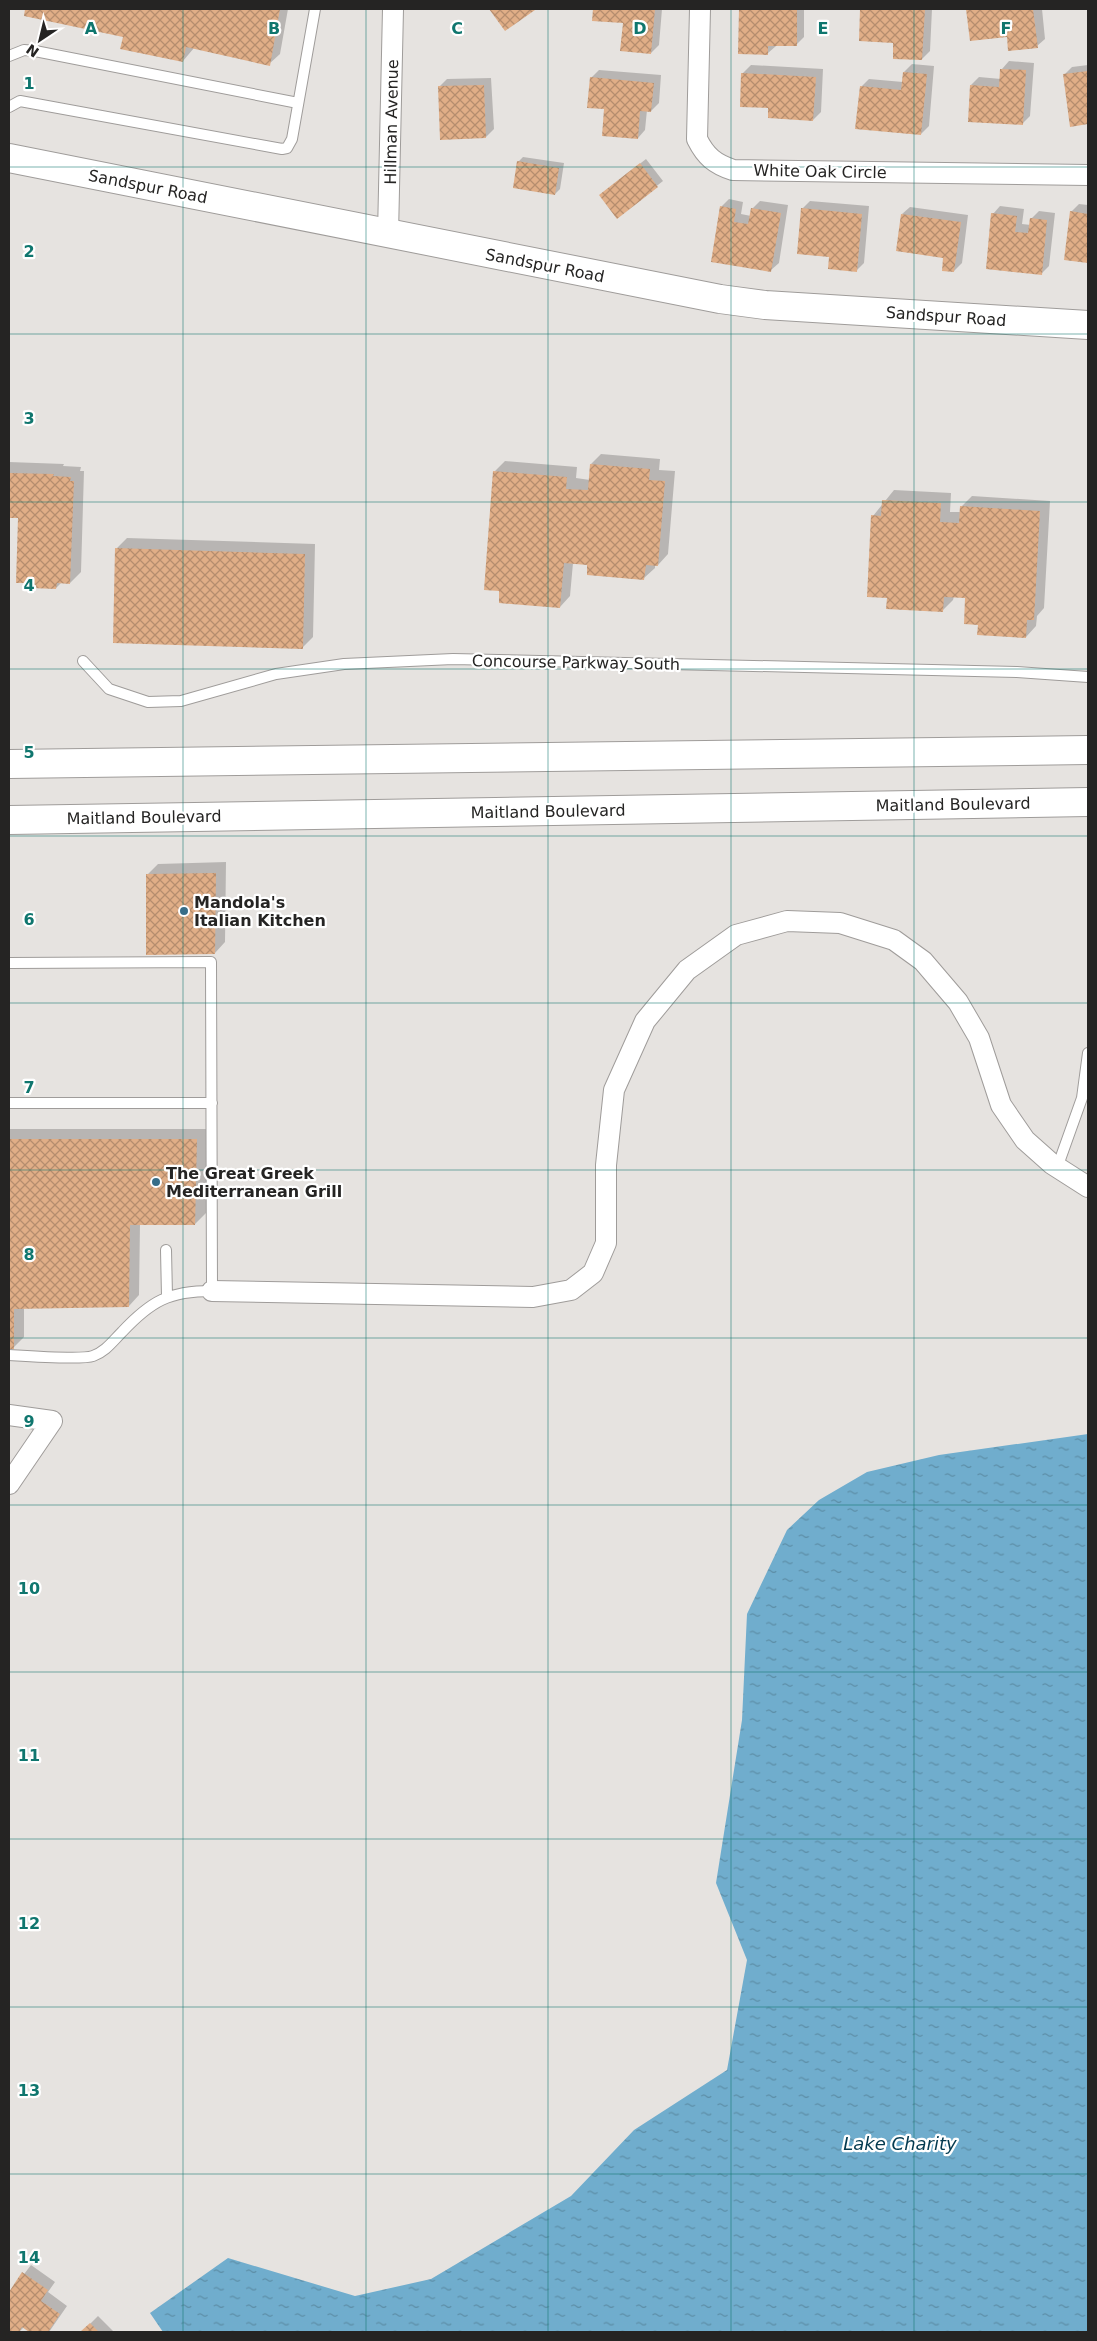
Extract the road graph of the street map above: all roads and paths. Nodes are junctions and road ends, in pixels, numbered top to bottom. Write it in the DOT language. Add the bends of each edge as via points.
graph roads {
  1 [pos="315,9"];
  2 [pos="393,9"];
  3 [pos="700,9"];
  4 [pos="9,56"];
  5 [pos="298,103"];
  6 [pos="9,107"];
  7 [pos="9,158"];
  8 [pos="1088,175"];
  9 [pos="388,234"];
  10 [pos="1088,325"];
  11 [pos="83,660"];
  12 [pos="1088,677"];
  13 [pos="1088,750"];
  14 [pos="9,764"];
  15 [pos="1088,802"];
  16 [pos="9,820"];
  17 [pos="9,964"];
  18 [pos="1088,1054"];
  19 [pos="212,1102"];
  20 [pos="9,1103"];
  21 [pos="1057,1168"];
  22 [pos="1088,1187"];
  23 [pos="166,1250"];
  24 [pos="212,1291"];
  25 [pos="167,1296"];
  26 [pos="9,1355"];
  27 [pos="9,1415"];
  28 [pos="9,1484"];
  1 -- 5 [label="lane"];
  2 -- 9 [label="street, Hillman Avenue"];
  3 -- 8 [label="street, White Oak Circle" via="697,139 704,154 717,165 733,170"];
  4 -- 5 [label="lane" via="24,50 35,51"];
  5 -- 6 [label="lane" via="292,139 287,148 282,149 20,101"];
  7 -- 9 [label="main road, Sandspur Road"];
  9 -- 10 [label="main road, Sandspur Road" via="720,299"];
  11 -- 12 [label="lane, Concourse Parkway South" via="109,689 148,702 181,701 276,674 344,664 453,659 1017,672"];
  13 -- 14 [label="main road"];
  15 -- 16 [label="main road, Maitland Boulevard"];
  17 -- 19 [label="lane" via="211,962"];
  18 -- 21 [label="lane" via="1082,1098"];
  19 -- 20 [label="lane"];
  19 -- 24 [label="lane"];
  21 -- 22 [label="street"];
  21 -- 24 [label="street" via="1025,1140 1001,1105 979,1038 958,1002 923,961 894,940 840,923 787,922 736,935 687,970 645,1021 614,1090 606,1165 606,1243 593,1273 571,1290 533,1297"];
  23 -- 25 [label="lane"];
  24 -- 25 [label="lane"];
  25 -- 26 [label="lane" via="148,1307 107,1349 91,1357"];
  27 -- 28 [label="street" via="52,1421"];
}
